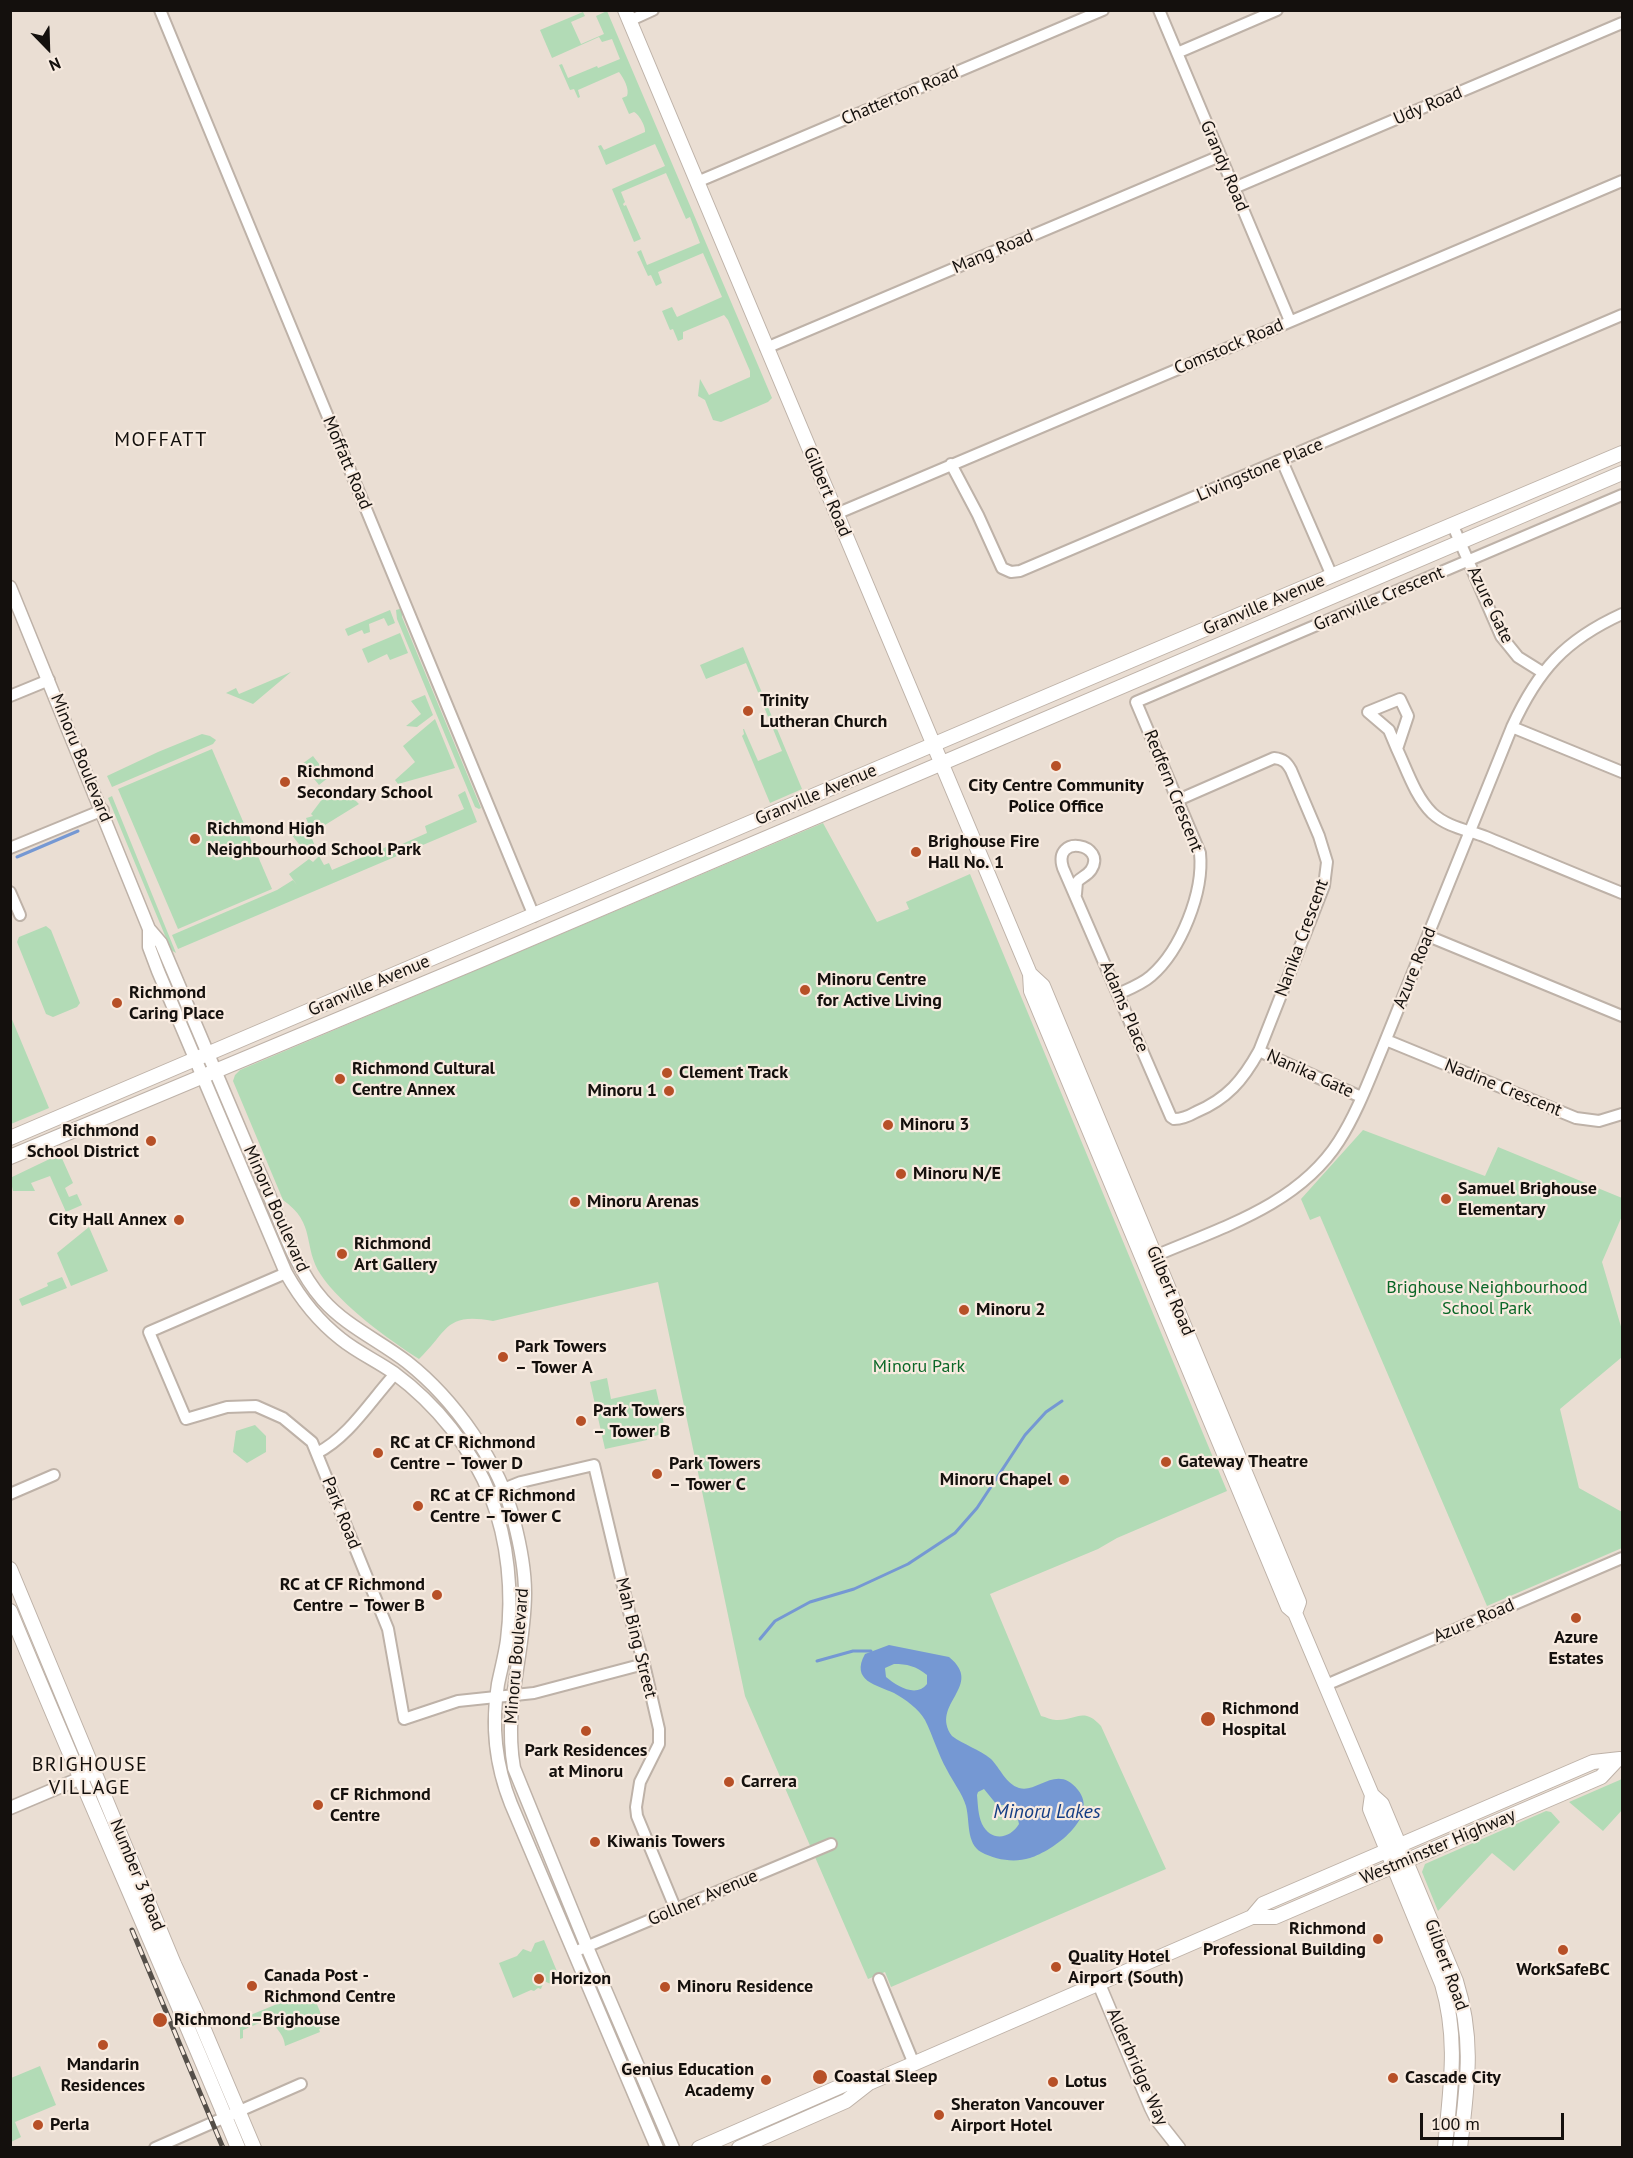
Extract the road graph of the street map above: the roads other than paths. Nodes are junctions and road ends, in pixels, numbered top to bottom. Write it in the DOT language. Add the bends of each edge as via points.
graph roads {
  1 [pos="160,10"];
  2 [pos="653,10"];
  3 [pos="1103,10"];
  4 [pos="1159,10"];
  5 [pos="1277,10"];
  6 [pos="627,16"];
  7 [pos="1623,23"];
  8 [pos="1177,53"];
  9 [pos="1220,156"];
  10 [pos="1623,181"];
  11 [pos="697,182"];
  12 [pos="1234,188"];
  13 [pos="1623,315"];
  14 [pos="1290,321"];
  15 [pos="766,348"];
  16 [pos="1623,453"];
  17 [pos="1282,461"];
  18 [pos="951,464"];
  19 [pos="1623,473"];
  20 [pos="1623,495"];
  21 [pos="836,514"];
  22 [pos="1453,526"];
  23 [pos="1460,542"];
  24 [pos="1469,561"];
  25 [pos="1332,576"];
  26 [pos="10,587"];
  27 [pos="1623,614"];
  28 [pos="1542,672"];
  29 [pos="49,680"];
  30 [pos="10,696"];
  31 [pos="1136,702"];
  32 [pos="1512,727"];
  33 [pos="933,746"];
  34 [pos="1397,749"];
  35 [pos="940,763"];
  36 [pos="1623,772"];
  37 [pos="1178,800"];
  38 [pos="103,810"];
  39 [pos="1470,831"];
  40 [pos="10,848"];
  41 [pos="10,892"];
  42 [pos="1623,893"];
  43 [pos="1076,894"];
  44 [pos="20,915"];
  45 [pos="534,916"];
  46 [pos="1428,936"];
  47 [pos="1118,994"];
  48 [pos="1623,1016"];
  49 [pos="1386,1040"];
  50 [pos="1259,1051"];
  51 [pos="202,1056"];
  52 [pos="210,1073"];
  53 [pos="1361,1097"];
  54 [pos="1623,1114"];
  55 [pos="1174,1119"];
  56 [pos="10,1138"];
  57 [pos="10,1158"];
  58 [pos="1149,1258"];
  59 [pos="286,1273"];
  60 [pos="395,1374"];
  61 [pos="317,1453"];
  62 [pos="54,1475"];
  63 [pos="504,1489"];
  64 [pos="10,1494"];
  65 [pos="490,1495"];
  66 [pos="1623,1558"];
  67 [pos="10,1569"];
  68 [pos="10,1611"];
  69 [pos="644,1664"];
  70 [pos="1326,1685"];
  71 [pos="513,1695"];
  72 [pos="497,1696"];
  73 [pos="1619,1759"];
  74 [pos="95,1772"];
  75 [pos="80,1779"];
  76 [pos="10,1808"];
  77 [pos="831,1844"];
  78 [pos="1393,1848"];
  79 [pos="1399,1863"];
  80 [pos="676,1910"];
  81 [pos="1252,1917"];
  82 [pos="587,1947"];
  83 [pos="574,1952"];
  84 [pos="879,1979"];
  85 [pos="1099,1984"];
  86 [pos="914,2064"];
  87 [pos="869,2083"];
  88 [pos="301,2084"];
  89 [pos="239,2111"];
  90 [pos="225,2117"];
  91 [pos="155,2148"];
  92 [pos="238,2148"];
  93 [pos="254,2148"];
  94 [pos="657,2148"];
  95 [pos="673,2148"];
  96 [pos="699,2148"];
  97 [pos="739,2148"];
  98 [pos="1179,2148"];
  99 [pos="1445,2148"];
  100 [pos="1460,2148"];
  1 -- 45 [label="street, Moffatt Road"];
  2 -- 6 [label="street"];
  3 -- 11 [label="street, Chatterton Road"];
  4 -- 8 [label="street, Grandy Road"];
  5 -- 8 [label="street"];
  6 -- 11 [label="main road, Gilbert Road"];
  7 -- 12 [label="street, Udy Road"];
  8 -- 9 [label="street, Grandy Road"];
  9 -- 12 [label="street, Grandy Road"];
  9 -- 15 [label="street, Mang Road"];
  10 -- 14 [label="street, Comstock Road"];
  11 -- 15 [label="main road, Gilbert Road"];
  12 -- 14 [label="street, Grandy Road"];
  13 -- 17 [label="street, Livingstone Place"];
  14 -- 18 [label="street, Comstock Road"];
  15 -- 21 [label="main road, Gilbert Road"];
  16 -- 22 [label="main road, Granville Avenue"];
  17 -- 18 [label="street, Livingstone Place" via="1011,572 1002,568"];
  17 -- 25 [label="street"];
  18 -- 21 [label="street, Comstock Road"];
  19 -- 23 [label="main road, Granville Avenue"];
  20 -- 24 [label="street, Granville Crescent"];
  21 -- 33 [label="main road, Gilbert Road"];
  22 -- 23 [label="street, Azure Gate"];
  22 -- 25 [label="main road, Granville Avenue"];
  23 -- 24 [label="street, Azure Gate"];
  23 -- 35 [label="main road, Granville Avenue"];
  24 -- 28 [label="street, Azure Gate" via="1501,636 1518,657"];
  24 -- 31 [label="street, Granville Crescent"];
  25 -- 33 [label="main road, Granville Avenue"];
  26 -- 29 [label="street, Minoru Boulevard"];
  27 -- 28 [label="street, Azure Road" via="1577,639"];
  28 -- 32 [label="street, Azure Road"];
  29 -- 30 [label="street"];
  29 -- 38 [label="street, Minoru Boulevard"];
  31 -- 37 [label="street, Redfern Crescent"];
  32 -- 36 [label="street"];
  32 -- 39 [label="street, Azure Road"];
  33 -- 35 [label="main road, Gilbert Road"];
  33 -- 45 [label="main road, Granville Avenue"];
  34 -- 34 [label="street" via="1408,716 1400,699 1368,712 1389,730"];
  34 -- 39 [label="street" via="1427,807 1446,823"];
  35 -- 52 [label="main road, Granville Avenue"];
  35 -- 58 [label="main road, Gilbert Road" via="1030,974 1031,991"];
  37 -- 47 [label="street, Redfern Crescent" via="1200,854 1202,869 1197,893 1180,937 1162,966 1149,978"];
  37 -- 50 [label="street, Nanika Crescent" via="1281,758 1291,771 1319,836 1327,862 1324,886"];
  38 -- 40 [label="street"];
  38 -- 51 [label="street, Minoru Boulevard" via="149,929 161,943"];
  39 -- 42 [label="street"];
  39 -- 46 [label="street, Azure Road"];
  41 -- 44 [label="street"];
  43 -- 47 [label="street, Adams Place"];
  45 -- 51 [label="main road, Granville Avenue"];
  46 -- 48 [label="street"];
  46 -- 49 [label="street, Azure Road"];
  47 -- 55 [label="street, Adams Place"];
  49 -- 53 [label="street, Azure Road"];
  49 -- 54 [label="street, Nadine Crescent" via="1576,1118 1599,1121"];
  50 -- 53 [label="street, Nanika Gate"];
  50 -- 55 [label="street, Nanika Crescent" via="1247,1073 1227,1095 1209,1107"];
  51 -- 52 [label="street, Minoru Boulevard"];
  51 -- 56 [label="main road, Granville Avenue"];
  52 -- 57 [label="main road, Granville Avenue"];
  52 -- 59 [label="street, Minoru Boulevard"];
  52 -- 63 [label="street, Minoru Boulevard" via="258,1166 302,1272 324,1301 405,1361 452,1408 490,1461"];
  53 -- 58 [label="street, Azure Road" via="1339,1141 1291,1192 1240,1220"];
  58 -- 70 [label="main road, Gilbert Road" via="1288,1606 1295,1613"];
  59 -- 60 [label="street, Minoru Boulevard" via="319,1319 341,1339"];
  59 -- 61 [label="street, Park Road" via="149,1332 186,1419 226,1407 256,1406 293,1425 312,1442"];
  60 -- 61 [label="street" via="344,1433"];
  60 -- 65 [label="street, Minoru Boulevard" via="426,1400 452,1430"];
  61 -- 72 [label="street, Park Road" via="391,1637 404,1719 458,1701"];
  62 -- 64 [label="street"];
  63 -- 65 [label="street, Mah Bing Street"];
  63 -- 69 [label="street, Mah Bing Street" via="594,1465"];
  63 -- 71 [label="street, Minoru Boulevard" via="517,1532 525,1583"];
  65 -- 72 [label="street, Minoru Boulevard" via="505,1550 509,1583 507,1640"];
  66 -- 70 [label="street, Azure Road"];
  67 -- 74 [label="main road, Number 3 Road"];
  68 -- 75 [label="main road, Number 3 Road"];
  69 -- 71 [label="street"];
  69 -- 80 [label="street, Mah Bing Street" via="659,1729 658,1744 640,1782 637,1816"];
  70 -- 78 [label="main road, Gilbert Road" via="1372,1795 1370,1809"];
  71 -- 72 [label="street"];
  71 -- 82 [label="street, Minoru Boulevard" via="510,1748 514,1768"];
  72 -- 83 [label="street, Minoru Boulevard" via="495,1749 504,1785"];
  73 -- 78 [label="main road, Westminster Highway" via="1593,1762"];
  73 -- 79 [label="main road, Westminster Highway" via="1601,1777"];
  74 -- 75 [label="street"];
  74 -- 89 [label="main road, Number 3 Road"];
  75 -- 76 [label="street"];
  75 -- 90 [label="main road, Number 3 Road"];
  77 -- 80 [label="street, Gollner Avenue"];
  78 -- 79 [label="main road, Gilbert Road"];
  78 -- 81 [label="main road, Westminster Highway" via="1263,1904"];
  79 -- 81 [label="main road, Westminster Highway" via="1275,1917"];
  79 -- 99 [label="main road, Gilbert Road" via="1450,2013 1453,2064"];
  79 -- 100 [label="main road, Gilbert Road" via="1456,1981 1466,2019 1468,2056"];
  80 -- 82 [label="street, Gollner Avenue"];
  81 -- 85 [label="main road, Westminster Highway"];
  82 -- 83 [label="street, Gollner Avenue"];
  82 -- 95 [label="street, Minoru Boulevard"];
  83 -- 94 [label="street, Minoru Boulevard"];
  84 -- 86 [label="street"];
  85 -- 86 [label="main road, Westminster Highway"];
  85 -- 98 [label="street, Alderbridge Way" via="1151,2108"];
  86 -- 87 [label="main road, Westminster Highway"];
  87 -- 96 [label="main road, Westminster Highway" via="848,2083"];
  87 -- 97 [label="main road, Westminster Highway" via="846,2102"];
  88 -- 89 [label="street"];
  89 -- 90 [label="street"];
  89 -- 93 [label="main road, Number 3 Road"];
  90 -- 91 [label="street"];
  90 -- 92 [label="main road, Number 3 Road"];
}
